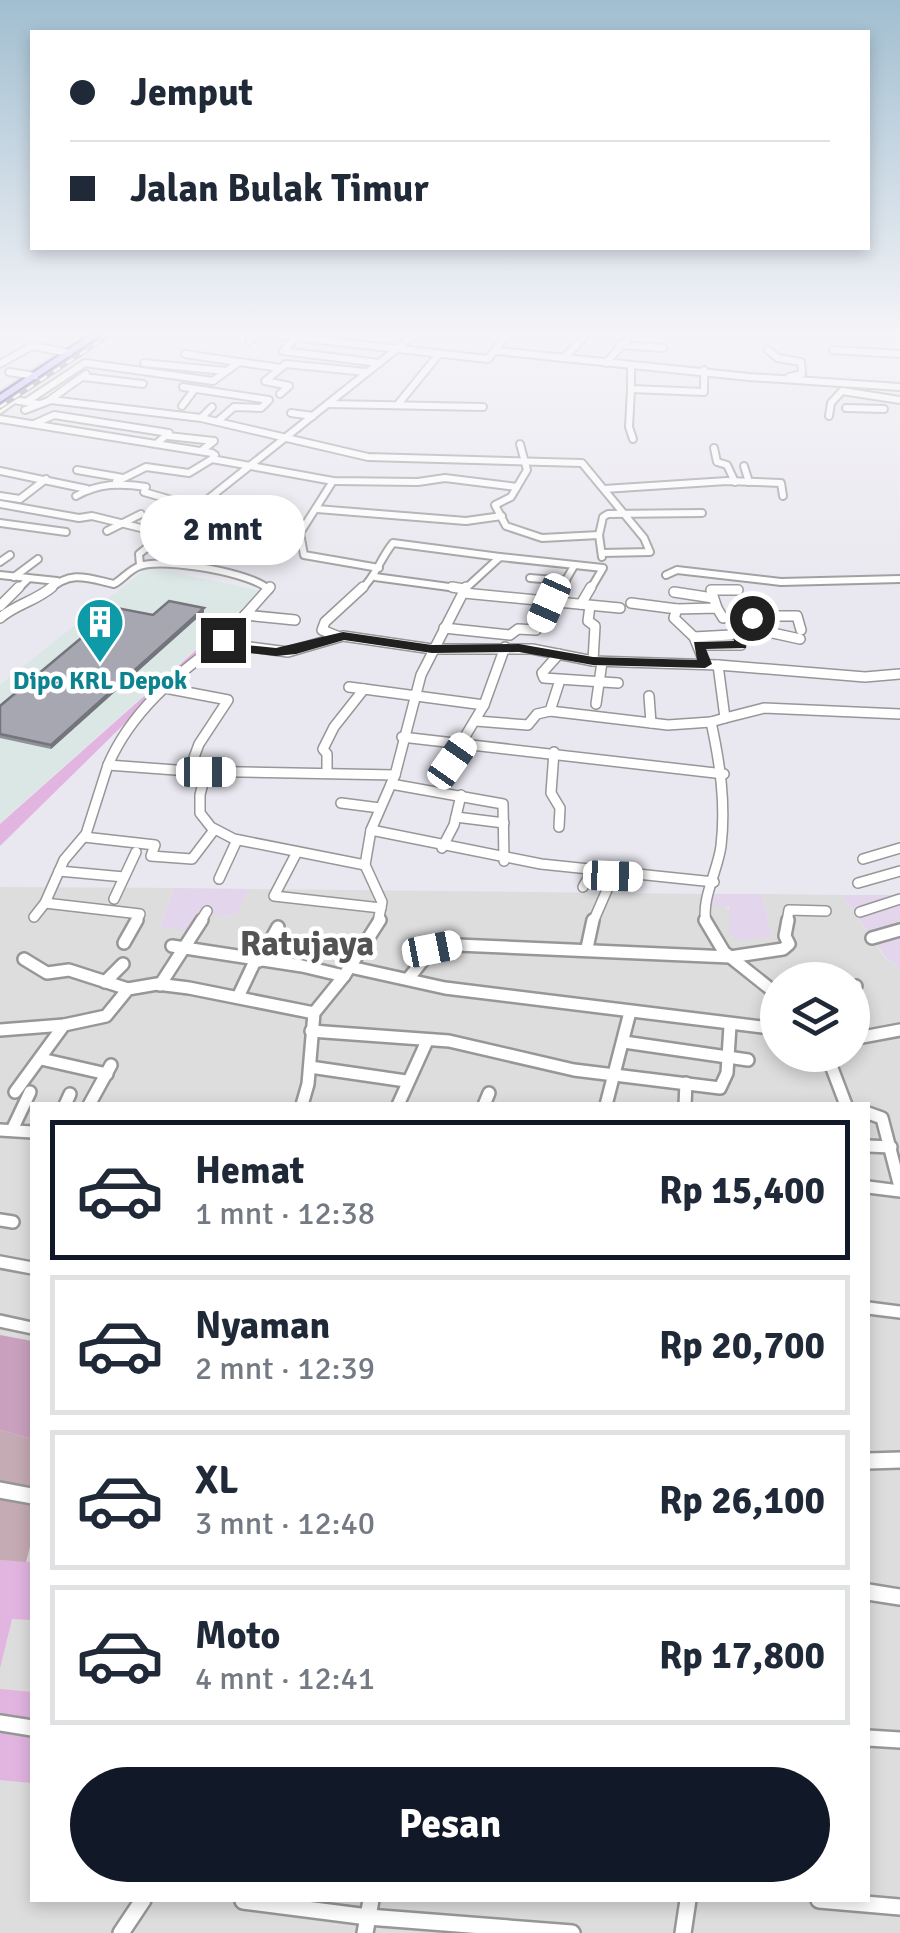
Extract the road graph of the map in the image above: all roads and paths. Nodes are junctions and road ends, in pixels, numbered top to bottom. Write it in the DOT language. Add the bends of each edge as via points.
graph roads {
  1 [pos="47,426"];
  2 [pos="126,426"];
  3 [pos="241,426"];
  4 [pos="301,426"];
  5 [pos="629,426"];
  6 [pos="168,436"];
  7 [pos="288,437"];
  8 [pos="633,438"];
  9 [pos="156,444"];
  10 [pos="520,444"];
  11 [pos="714,448"];
  12 [pos="200,452"];
  13 [pos="212,459"];
  14 [pos="526,462"];
  15 [pos="744,466"];
  16 [pos="250,467"];
  17 [pos="77,470"];
  18 [pos="0,471"];
  19 [pos="46,479"];
  20 [pos="119,481"];
  21 [pos="332,481"];
  22 [pos="736,482"];
  23 [pos="751,482"];
  24 [pos="518,487"];
  25 [pos="87,489"];
  26 [pos="604,489"];
  27 [pos="2,491"];
  28 [pos="756,495"];
  29 [pos="76,496"];
  30 [pos="784,496"];
  31 [pos="0,504"];
  32 [pos="198,508"];
  33 [pos="317,509"];
  34 [pos="622,513"];
  35 [pos="702,513"];
  36 [pos="141,514"];
  37 [pos="165,516"];
  38 [pos="502,516"];
  39 [pos="185,519"];
  40 [pos="0,523"];
  41 [pos="124,524"];
  42 [pos="106,531"];
  43 [pos="66,532"];
  44 [pos="300,533"];
  45 [pos="164,534"];
  46 [pos="599,535"];
  47 [pos="534,536"];
  48 [pos="602,553"];
  49 [pos="10,555"];
  50 [pos="513,556"];
  51 [pos="500,557"];
  52 [pos="38,559"];
  53 [pos="0,562"];
  54 [pos="140,565"];
  55 [pos="574,566"];
  56 [pos="603,568"];
  57 [pos="377,572"];
  58 [pos="666,574"];
  59 [pos="0,575"];
  60 [pos="13,577"];
  61 [pos="530,578"];
  62 [pos="28,579"];
  63 [pos="896,579"];
  64 [pos="57,581"];
  65 [pos="566,581"];
  66 [pos="738,590"];
  67 [pos="900,590"];
  68 [pos="464,591"];
  69 [pos="674,592"];
  70 [pos="694,595"];
  71 [pos="713,598"];
  72 [pos="551,603"];
  73 [pos="630,603"];
  74 [pos="586,605"];
  75 [pos="0,606"];
  76 [pos="620,608"];
  77 [pos="716,608"];
  78 [pos="677,609"];
  79 [pos="690,610"];
  80 [pos="245,615"];
  81 [pos="0,618"];
  82 [pos="723,618"];
  83 [pos="295,620"];
  84 [pos="739,627"];
  85 [pos="444,628"];
  86 [pos="731,635"];
  87 [pos="338,636"];
  88 [pos="696,641"];
  89 [pos="220,643"];
  90 [pos="505,648"];
  91 [pos="432,649"];
  92 [pos="559,654"];
  93 [pos="597,662"];
  94 [pos="705,664"];
  95 [pos="718,664"];
  96 [pos="900,674"];
  97 [pos="560,680"];
  98 [pos="596,683"];
  99 [pos="618,683"];
  100 [pos="348,687"];
  101 [pos="165,688"];
  102 [pos="364,689"];
  103 [pos="648,696"];
  104 [pos="416,698"];
  105 [pos="596,704"];
  106 [pos="484,705"];
  107 [pos="550,711"];
  108 [pos="900,714"];
  109 [pos="725,718"];
  110 [pos="476,722"];
  111 [pos="711,722"];
  112 [pos="651,723"];
  113 [pos="402,736"];
  114 [pos="465,743"];
  115 [pos="554,752"];
  116 [pos="108,766"];
  117 [pos="190,771"];
  118 [pos="206,772"];
  119 [pos="327,773"];
  120 [pos="724,774"];
  121 [pos="440,778"];
  122 [pos="393,779"];
  123 [pos="461,795"];
  124 [pos="341,803"];
  125 [pos="380,808"];
  126 [pos="456,818"];
  127 [pos="504,823"];
  128 [pos="558,826"];
  129 [pos="214,830"];
  130 [pos="371,830"];
  131 [pos="84,837"];
  132 [pos="238,840"];
  133 [pos="899,844"];
  134 [pos="442,848"];
  135 [pos="136,852"];
  136 [pos="298,852"];
  137 [pos="863,859"];
  138 [pos="504,861"];
  139 [pos="365,865"];
  140 [pos="900,870"];
  141 [pos="59,871"];
  142 [pos="591,873"];
  143 [pos="613,876"];
  144 [pos="124,877"];
  145 [pos="220,879"];
  146 [pos="714,882"];
  147 [pos="858,883"];
  148 [pos="583,887"];
  149 [pos="114,899"];
  150 [pos="900,899"];
  151 [pos="44,903"];
  152 [pos="382,908"];
  153 [pos="826,910"];
  154 [pos="207,911"];
  155 [pos="860,912"];
  156 [pos="34,916"];
  157 [pos="278,927"];
  158 [pos="900,930"];
  159 [pos="872,938"];
  160 [pos="124,942"];
  161 [pos="178,947"];
  162 [pos="587,948"];
  163 [pos="730,956"];
  164 [pos="24,959"];
  165 [pos="257,961"];
  166 [pos="123,964"];
  167 [pos="347,972"];
  168 [pos="408,979"];
  169 [pos="760,980"];
  170 [pos="105,982"];
  171 [pos="160,984"];
  172 [pos="128,989"];
  173 [pos="238,997"];
  174 [pos="630,1012"];
  175 [pos="314,1014"];
  176 [pos="64,1025"];
  177 [pos="730,1026"];
  178 [pos="760,1028"];
  179 [pos="0,1030"];
  180 [pos="900,1030"];
  181 [pos="311,1031"];
  182 [pos="870,1036"];
  183 [pos="426,1041"];
  184 [pos="624,1042"];
  185 [pos="728,1056"];
  186 [pos="41,1060"];
  187 [pos="748,1060"];
  188 [pos="310,1067"];
  189 [pos="833,1072"];
  190 [pos="614,1076"];
  191 [pos="406,1081"];
  192 [pos="686,1083"];
  193 [pos="15,1092"];
  194 [pos="30,1092"];
  195 [pos="91,1102"];
  196 [pos="303,1102"];
  197 [pos="399,1102"];
  198 [pos="607,1102"];
  199 [pos="684,1102"];
  200 [pos="845,1102"];
  201 [pos="870,1113"];
  202 [pos="6,1130"];
  203 [pos="893,1133"];
  204 [pos="870,1146"];
  205 [pos="891,1147"];
  206 [pos="870,1187"];
  207 [pos="900,1189"];
  208 [pos="0,1262"];
  209 [pos="30,1268"];
  210 [pos="870,1308"];
  211 [pos="900,1312"];
  212 [pos="0,1320"];
  213 [pos="30,1328"];
  214 [pos="900,1460"];
  215 [pos="870,1461"];
  216 [pos="0,1490"];
  217 [pos="30,1496"];
  218 [pos="870,1592"];
  219 [pos="900,1598"];
  220 [pos="0,1723"];
  221 [pos="30,1728"];
  222 [pos="870,1738"];
  223 [pos="900,1740"];
  224 [pos="141,1902"];
  225 [pos="251,1902"];
  226 [pos="688,1902"];
  227 [pos="843,1902"];
  228 [pos="900,1907"];
  229 [pos="368,1917"];
  230 [pos="122,1933"];
  231 [pos="572,1933"];
  232 [pos="683,1933"];
  1 -- 9 [label="street"];
  2 -- 6 [label="street"];
  3 -- 7 [label="street"];
  4 -- 7 [label="street"];
  5 -- 8 [label="street"];
  6 -- 9 [label="street"];
  6 -- 12 [label="street" via="214,441"];
  7 -- 14 [label="street" via="368,457"];
  7 -- 16 [label="street"];
  9 -- 12 [label="street"];
  10 -- 14 [label="street"];
  11 -- 22 [label="street" via="717,462 727,465"];
  12 -- 13 [label="street" via="215,454"];
  13 -- 16 [label="street"];
  13 -- 20 [label="street" via="187,473 146,467"];
  14 -- 24 [label="street"];
  14 -- 26 [label="street" via="582,463"];
  15 -- 23 [label="street"];
  16 -- 21 [label="street"];
  16 -- 32 [label="street"];
  17 -- 20 [label="street"];
  18 -- 19 [label="street"];
  19 -- 25 [label="street"];
  19 -- 27 [label="street" via="20,499"];
  20 -- 25 [label="street"];
  20 -- 32 [label="street"];
  21 -- 24 [label="street" via="445,478"];
  21 -- 33 [label="street"];
  22 -- 23 [label="street"];
  22 -- 26 [label="street"];
  23 -- 28 [label="street"];
  23 -- 30 [label="street" via="781,483"];
  24 -- 38 [label="street" via="495,505"];
  25 -- 29 [label="street"];
  26 -- 34 [label="street"];
  31 -- 41 [label="street"];
  32 -- 39 [label="street"];
  33 -- 38 [label="street" via="466,522"];
  33 -- 44 [label="street"];
  34 -- 35 [label="street"];
  34 -- 46 [label="street" via="604,515"];
  34 -- 48 [label="street" via="650,552"];
  36 -- 41 [label="street"];
  37 -- 39 [label="street"];
  38 -- 47 [label="street" via="506,526"];
  39 -- 44 [label="street"];
  39 -- 45 [label="street"];
  40 -- 43 [label="street"];
  41 -- 42 [label="street"];
  41 -- 45 [label="street"];
  44 -- 57 [label="street" via="304,555"];
  45 -- 54 [label="street" via="136,558"];
  46 -- 47 [label="street"];
  46 -- 48 [label="street"];
  47 -- 50 [label="street"];
  48 -- 56 [label="street"];
  49 -- 53 [label="street"];
  50 -- 51 [label="street"];
  50 -- 55 [label="street"];
  51 -- 57 [label="street" via="393,543"];
  51 -- 68 [label="street"];
  52 -- 60 [label="street"];
  54 -- 64 [label="street" via="114,584 76,576"];
  54 -- 80 [label="street" via="174,564 269,587"];
  55 -- 56 [label="street"];
  55 -- 65 [label="street"];
  56 -- 74 [label="street"];
  57 -- 68 [label="street"];
  57 -- 87 [label="street" via="325,622 322,630"];
  58 -- 63 [label="street" via="781,582"];
  59 -- 60 [label="street"];
  60 -- 62 [label="street"];
  61 -- 65 [label="street"];
  62 -- 64 [label="street"];
  62 -- 75 [label="street"];
  63 -- 67 [label="street"];
  64 -- 81 [label="street"];
  65 -- 72 [label="street"];
  66 -- 71 [label="street" via="712,590"];
  68 -- 72 [label="street"];
  68 -- 85 [label="street"];
  69 -- 70 [label="street"];
  70 -- 71 [label="street"];
  70 -- 79 [label="street"];
  71 -- 77 [label="street"];
  72 -- 74 [label="street"];
  72 -- 85 [label="street" via="536,630 510,635"];
  73 -- 78 [label="street"];
  74 -- 76 [label="street"];
  74 -- 93 [label="street"];
  77 -- 79 [label="street"];
  77 -- 82 [label="street"];
  78 -- 79 [label="street"];
  78 -- 88 [label="street" via="677,624"];
  80 -- 83 [label="street"];
  80 -- 89 [label="street"];
  84 -- 84 [label="street" via="752,626 757,616 796,614 800,634"];
  84 -- 88 [label="street" via="741,645"];
  85 -- 91 [label="street"];
  86 -- 88 [label="street"];
  87 -- 89 [label="street" via="288,652"];
  87 -- 91 [label="street"];
  88 -- 94 [label="street"];
  89 -- 101 [label="street"];
  90 -- 91 [label="street"];
  90 -- 92 [label="street"];
  90 -- 106 [label="street"];
  91 -- 104 [label="street"];
  92 -- 93 [label="street"];
  92 -- 97 [label="street" via="542,676"];
  93 -- 94 [label="street"];
  93 -- 98 [label="street"];
  94 -- 95 [label="street"];
  95 -- 96 [label="street"];
  95 -- 109 [label="street"];
  97 -- 98 [label="street"];
  97 -- 107 [label="street"];
  98 -- 99 [label="street"];
  98 -- 105 [label="street"];
  100 -- 102 [label="street"];
  101 -- 116 [label="street" via="114,747"];
  101 -- 117 [label="street" via="228,700"];
  102 -- 104 [label="street"];
  102 -- 119 [label="street" via="323,749"];
  103 -- 112 [label="street"];
  104 -- 106 [label="street"];
  104 -- 113 [label="street"];
  106 -- 110 [label="street"];
  107 -- 110 [label="street" via="528,725"];
  107 -- 112 [label="street"];
  108 -- 109 [label="street" via="764,708"];
  109 -- 111 [label="street"];
  110 -- 114 [label="street"];
  111 -- 112 [label="street"];
  111 -- 120 [label="street"];
  113 -- 114 [label="street"];
  113 -- 122 [label="street"];
  114 -- 115 [label="street"];
  114 -- 121 [label="street"];
  115 -- 120 [label="street"];
  115 -- 128 [label="street" via="551,793 560,808"];
  116 -- 117 [label="street"];
  116 -- 131 [label="street"];
  117 -- 118 [label="street"];
  118 -- 119 [label="street"];
  118 -- 129 [label="street" via="196,804"];
  119 -- 122 [label="street"];
  120 -- 146 [label="street"];
  122 -- 123 [label="street"];
  122 -- 125 [label="street"];
  123 -- 126 [label="street"];
  123 -- 127 [label="street" via="503,804"];
  124 -- 125 [label="street"];
  125 -- 130 [label="street"];
  126 -- 127 [label="street"];
  126 -- 134 [label="street"];
  127 -- 138 [label="street"];
  129 -- 131 [label="street" via="192,859 150,856 155,846"];
  129 -- 132 [label="street"];
  130 -- 134 [label="street"];
  130 -- 139 [label="street"];
  131 -- 141 [label="street"];
  132 -- 136 [label="street"];
  132 -- 145 [label="street"];
  133 -- 137 [label="street"];
  134 -- 138 [label="street"];
  135 -- 144 [label="street"];
  136 -- 139 [label="street"];
  136 -- 152 [label="street" via="274,896"];
  138 -- 142 [label="street"];
  139 -- 152 [label="street"];
  140 -- 147 [label="street"];
  141 -- 144 [label="street"];
  141 -- 151 [label="street"];
  142 -- 143 [label="street"];
  142 -- 148 [label="street"];
  143 -- 146 [label="street"];
  143 -- 162 [label="street"];
  144 -- 149 [label="street"];
  146 -- 163 [label="street" via="704,917"];
  150 -- 155 [label="street"];
  151 -- 156 [label="street"];
  151 -- 160 [label="street" via="141,915"];
  152 -- 167 [label="street"];
  153 -- 163 [label="street" via="788,910 788,947"];
  154 -- 161 [label="street"];
  157 -- 165 [label="street"];
  158 -- 159 [label="street"];
  161 -- 165 [label="street"];
  161 -- 171 [label="street"];
  162 -- 163 [label="street"];
  162 -- 168 [label="street" via="457,944 432,949"];
  163 -- 169 [label="street"];
  164 -- 170 [label="street" via="46,973 62,967"];
  165 -- 167 [label="street"];
  165 -- 173 [label="street"];
  166 -- 170 [label="street"];
  167 -- 168 [label="street"];
  167 -- 175 [label="street"];
  168 -- 174 [label="street"];
  170 -- 172 [label="street"];
  171 -- 172 [label="street"];
  171 -- 173 [label="street"];
  172 -- 176 [label="street" via="106,1016"];
  173 -- 175 [label="street"];
  174 -- 177 [label="street"];
  174 -- 184 [label="street"];
  175 -- 181 [label="street"];
  176 -- 179 [label="street"];
  176 -- 186 [label="street"];
  177 -- 178 [label="street"];
  177 -- 185 [label="street"];
  180 -- 182 [label="street"];
  181 -- 183 [label="street"];
  181 -- 188 [label="street"];
  183 -- 190 [label="street"];
  183 -- 191 [label="street"];
  184 -- 185 [label="street"];
  184 -- 190 [label="street"];
  185 -- 187 [label="street"];
  185 -- 192 [label="street" via="720,1088"];
  186 -- 193 [label="street" via="28,1066"];
  186 -- 195 [label="street" via="109,1069"];
  188 -- 191 [label="street"];
  188 -- 196 [label="street"];
  189 -- 200 [label="street"];
  190 -- 192 [label="street"];
  190 -- 198 [label="street"];
  191 -- 197 [label="street"];
  192 -- 199 [label="street"];
  194 -- 202 [label="street"];
  201 -- 203 [label="street" via="881,1116"];
  203 -- 205 [label="street"];
  204 -- 205 [label="street"];
  205 -- 207 [label="street"];
  206 -- 207 [label="street"];
  208 -- 209 [label="street"];
  210 -- 211 [label="street"];
  212 -- 213 [label="street"];
  214 -- 215 [label="street"];
  216 -- 217 [label="street"];
  218 -- 219 [label="street"];
  220 -- 221 [label="street"];
  222 -- 223 [label="street"];
  224 -- 230 [label="street"];
  225 -- 229 [label="street"];
  226 -- 232 [label="street"];
  227 -- 228 [label="street"];
  229 -- 231 [label="street"];
}
